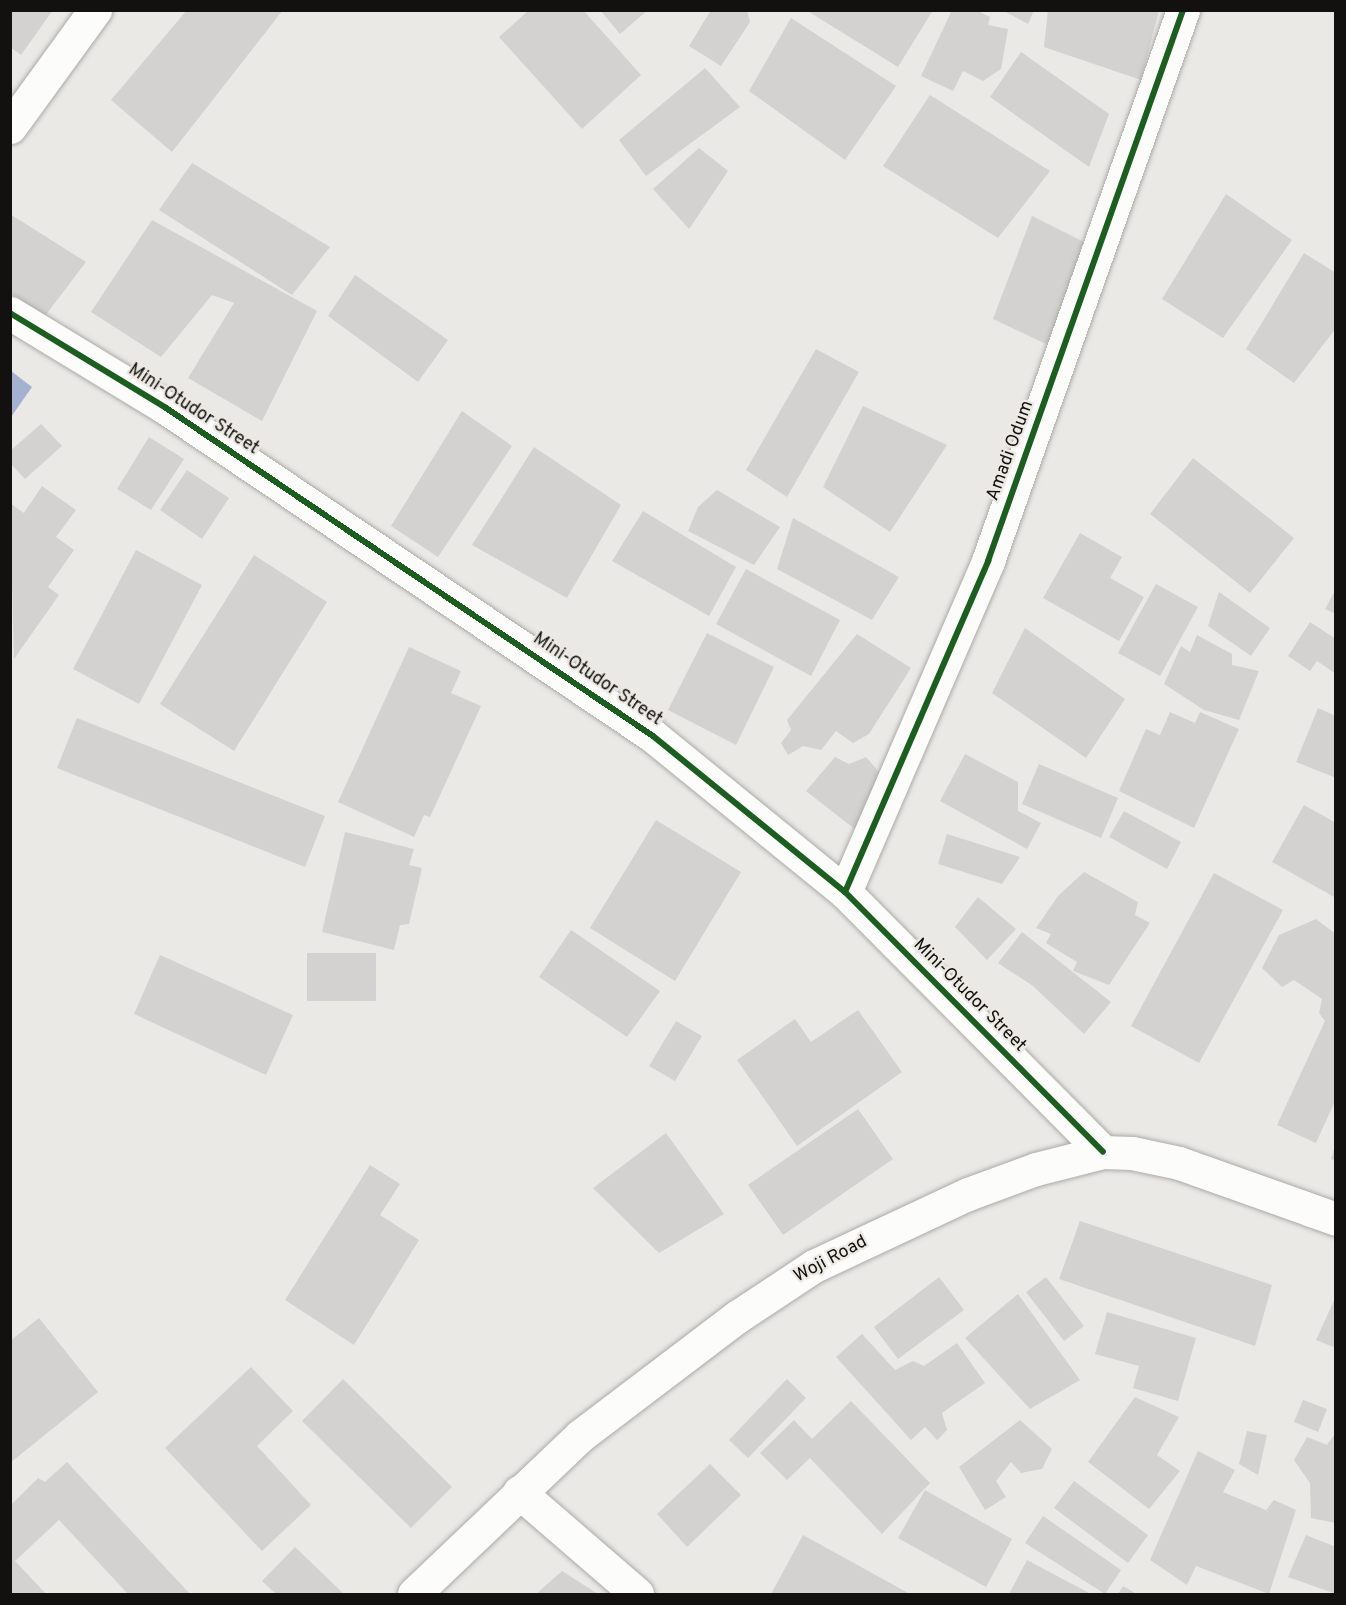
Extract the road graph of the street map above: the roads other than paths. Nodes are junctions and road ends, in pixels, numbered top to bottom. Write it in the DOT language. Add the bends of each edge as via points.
graph roads {
  1 [pos="95,10"];
  2 [pos="1183,10"];
  3 [pos="10,127"];
  4 [pos="10,313"];
  5 [pos="845,892"];
  6 [pos="1103,1152"];
  7 [pos="1335,1219"];
  8 [pos="519,1492"];
  9 [pos="414,1594"];
  10 [pos="637,1594"];
  1 -- 3 [label="street"];
  2 -- 5 [label="street, Amadi Odum" via="988,561"];
  4 -- 5 [label="street, Mini-Otudor Street" via="166,408 653,736"];
  5 -- 6 [label="street, Mini-Otudor Street"];
  6 -- 7 [label="street, Woji Road" via="1179,1163"];
  6 -- 8 [label="street, Woji Road" via="968,1194 814,1266 640,1388"];
  8 -- 9 [label="street, Woji Road"];
  8 -- 10 [label="street"];
}
